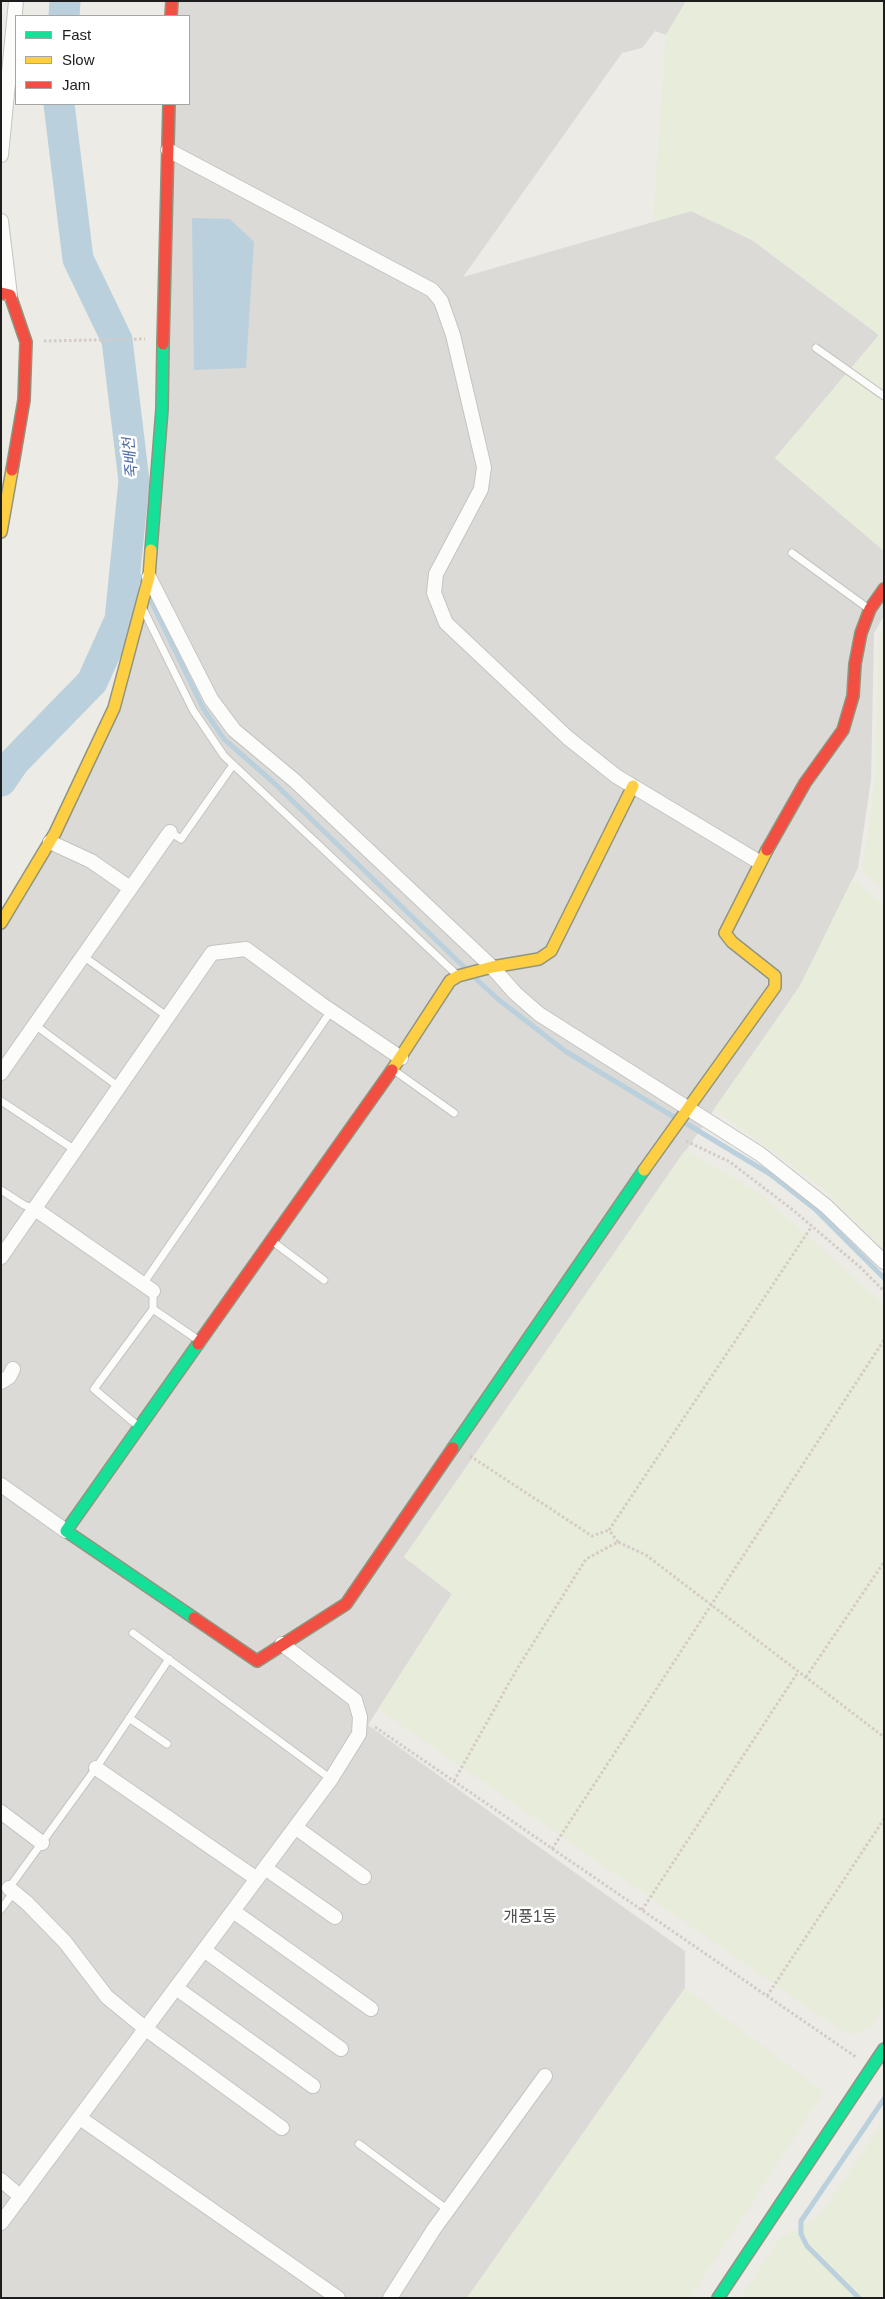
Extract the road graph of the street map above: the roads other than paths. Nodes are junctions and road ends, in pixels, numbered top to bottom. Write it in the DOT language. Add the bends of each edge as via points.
graph roads {
  1 [pos="16,1"];
  2 [pos="172,1"];
  3 [pos="171,15"];
  4 [pos="169,105"];
  5 [pos="168,150"];
  6 [pos="1,156"];
  7 [pos="1,221"];
  8 [pos="6,294"];
  9 [pos="816,348"];
  10 [pos="884,396"];
  11 [pos="1,532"];
  12 [pos="792,553"];
  13 [pos="149,577"];
  14 [pos="884,589"];
  15 [pos="142,605"];
  16 [pos="870,609"];
  17 [pos="233,765"];
  18 [pos="633,786"];
  19 [pos="170,832"];
  20 [pos="50,842"];
  21 [pos="759,862"];
  22 [pos="130,888"];
  23 [pos="1,923"];
  24 [pos="83,956"];
  25 [pos="490,968"];
  26 [pos="458,976"];
  27 [pos="331,1012"];
  28 [pos="168,1017"];
  29 [pos="35,1025"];
  30 [pos="397,1063"];
  31 [pos="1,1073"];
  32 [pos="119,1087"];
  33 [pos="1,1101"];
  34 [pos="688,1110"];
  35 [pos="454,1113"];
  36 [pos="76,1150"];
  37 [pos="1,1190"];
  38 [pos="34,1209"];
  39 [pos="272,1241"];
  40 [pos="1,1257"];
  41 [pos="884,1262"];
  42 [pos="324,1280"];
  43 [pos="148,1288"];
  44 [pos="153,1309"];
  45 [pos="200,1342"];
  46 [pos="13,1369"];
  47 [pos="1,1382"];
  48 [pos="140,1427"];
  49 [pos="1,1484"];
  50 [pos="66,1531"];
  51 [pos="133,1633"];
  52 [pos="282,1644"];
  53 [pos="169,1659"];
  54 [pos="129,1718"];
  55 [pos="167,1744"];
  56 [pos="96,1768"];
  57 [pos="331,1779"];
  58 [pos="1,1812"];
  59 [pos="295,1828"];
  60 [pos="42,1843"];
  61 [pos="265,1868"];
  62 [pos="364,1877"];
  63 [pos="257,1879"];
  64 [pos="12,1890"];
  65 [pos="1,1909"];
  66 [pos="234,1911"];
  67 [pos="335,1917"];
  68 [pos="204,1950"];
  69 [pos="176,1988"];
  70 [pos="371,2009"];
  71 [pos="146,2029"];
  72 [pos="341,2049"];
  73 [pos="884,2049"];
  74 [pos="545,2076"];
  75 [pos="313,2086"];
  76 [pos="80,2118"];
  77 [pos="282,2128"];
  78 [pos="359,2144"];
  79 [pos="1,2180"];
  80 [pos="21,2197"];
  81 [pos="448,2210"];
  82 [pos="1,2223"];
  83 [pos="338,2298"];
  84 [pos="390,2298"];
  85 [pos="718,2298"];
  1 -- 6 [label="street"];
  2 -- 3 [label="street"];
  4 -- 5 [label="street"];
  5 -- 13 [label="street" via="162,409"];
  5 -- 18 [label="street" via="432,290 441,301 454,335 484,467 481,488 436,574 434,594 446,623 568,738"];
  7 -- 8 [label="street"];
  8 -- 11 [label="street" via="26,342 24,400"];
  9 -- 10 [label="lane"];
  12 -- 16 [label="lane"];
  13 -- 15 [label="street"];
  13 -- 25 [label="street" via="211,699 234,730 295,781"];
  14 -- 16 [label="street"];
  15 -- 17 [label="lane" via="193,710"];
  15 -- 20 [label="street" via="114,708"];
  16 -- 21 [label="street" via="861,633 853,696 842,730 805,783"];
  17 -- 19 [label="lane" via="181,839"];
  17 -- 26 [label="lane"];
  18 -- 21 [label="street"];
  18 -- 25 [label="street" via="551,951 539,959"];
  19 -- 22 [label="street"];
  20 -- 22 [label="street" via="91,861"];
  20 -- 23 [label="street"];
  21 -- 34 [label="street" via="725,932 732,942 775,976 775,987"];
  22 -- 24 [label="street"];
  24 -- 28 [label="lane"];
  24 -- 29 [label="street"];
  25 -- 26 [label="street"];
  25 -- 34 [label="street" via="539,1014"];
  26 -- 30 [label="street" via="450,981"];
  27 -- 28 [label="street" via="246,949 212,954"];
  27 -- 30 [label="street"];
  27 -- 43 [label="lane"];
  28 -- 32 [label="street"];
  29 -- 31 [label="street"];
  29 -- 32 [label="lane"];
  30 -- 35 [label="lane"];
  30 -- 39 [label="street"];
  32 -- 36 [label="street"];
  33 -- 36 [label="lane"];
  34 -- 41 [label="street" via="760,1154 811,1194"];
  34 -- 52 [label="street" via="346,1604"];
  36 -- 38 [label="street"];
  37 -- 38 [label="lane"];
  38 -- 40 [label="street"];
  38 -- 43 [label="street"];
  39 -- 42 [label="lane"];
  39 -- 45 [label="street"];
  43 -- 44 [label="lane"];
  44 -- 45 [label="lane"];
  44 -- 48 [label="lane" via="94,1389"];
  45 -- 48 [label="street"];
  46 -- 47 [label="street" via="9,1378"];
  48 -- 50 [label="street"];
  49 -- 50 [label="street"];
  50 -- 52 [label="street" via="257,1661"];
  51 -- 53 [label="lane"];
  52 -- 57 [label="street" via="355,1700 360,1717 359,1734"];
  53 -- 54 [label="lane"];
  53 -- 57 [label="lane"];
  54 -- 55 [label="lane"];
  54 -- 56 [label="lane"];
  56 -- 60 [label="lane"];
  56 -- 63 [label="street"];
  57 -- 59 [label="street"];
  58 -- 60 [label="street"];
  59 -- 61 [label="street"];
  59 -- 62 [label="street"];
  60 -- 64 [label="lane"];
  61 -- 63 [label="street"];
  61 -- 67 [label="street"];
  63 -- 66 [label="street"];
  64 -- 65 [label="lane"];
  64 -- 71 [label="street" via="65,1942 107,1997"];
  66 -- 68 [label="street"];
  66 -- 70 [label="street"];
  68 -- 69 [label="street"];
  68 -- 72 [label="street"];
  69 -- 71 [label="street"];
  69 -- 75 [label="street"];
  71 -- 76 [label="street"];
  71 -- 77 [label="street"];
  73 -- 85 [label="street"];
  74 -- 81 [label="street"];
  76 -- 80 [label="street"];
  76 -- 83 [label="street"];
  78 -- 81 [label="lane"];
  79 -- 80 [label="street"];
  80 -- 82 [label="street"];
  81 -- 84 [label="street"];
}
